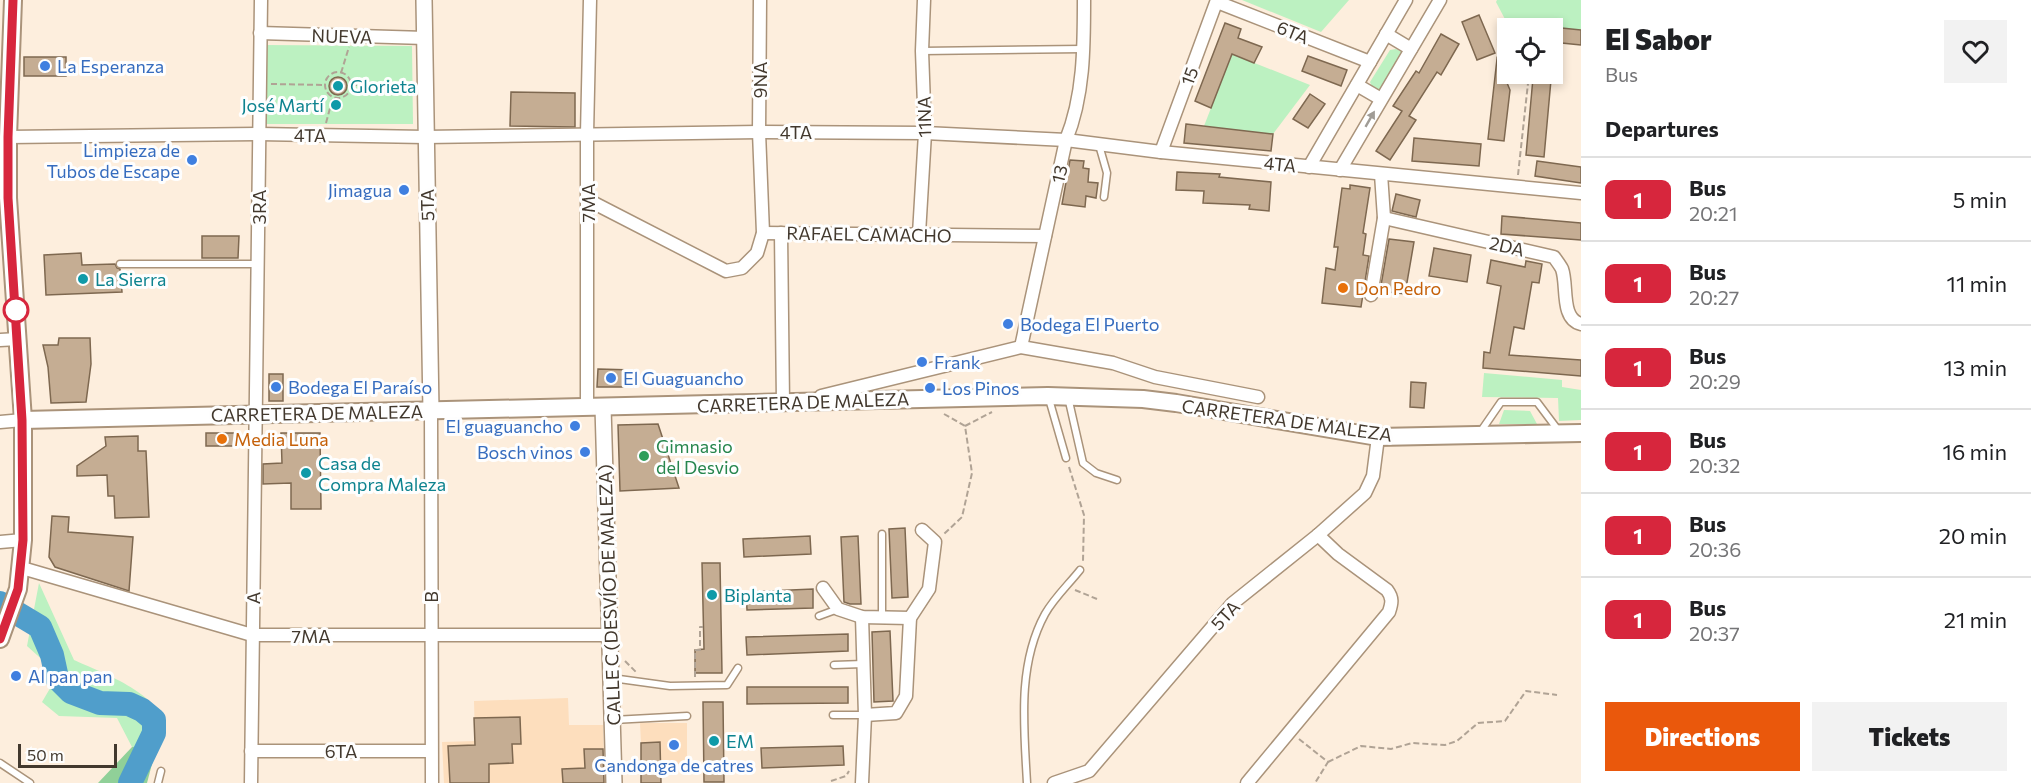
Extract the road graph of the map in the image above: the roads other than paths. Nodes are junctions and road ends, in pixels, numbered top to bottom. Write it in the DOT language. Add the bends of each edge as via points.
graph roads {
  1 [pos="13,0"];
  2 [pos="261,0"];
  3 [pos="424,0"];
  4 [pos="590,0"];
  5 [pos="760,0"];
  6 [pos="924,0"];
  7 [pos="1084,0"];
  8 [pos="1406,0"];
  9 [pos="1440,0"];
  10 [pos="1217,1"];
  11 [pos="260,33"];
  12 [pos="1386,34"];
  13 [pos="424,38"];
  14 [pos="1084,49"];
  15 [pos="1411,49"];
  16 [pos="922,51"];
  17 [pos="1370,62"];
  18 [pos="1356,85"];
  19 [pos="1381,99"];
  20 [pos="759,132"];
  21 [pos="925,133"];
  22 [pos="259,134"];
  23 [pos="587,134"];
  24 [pos="8,137"];
  25 [pos="425,137"];
  26 [pos="1066,140"];
  27 [pos="1099,144"];
  28 [pos="1161,152"];
  29 [pos="1309,167"];
  30 [pos="1340,170"];
  31 [pos="1381,174"];
  32 [pos="1581,193"];
  33 [pos="1104,197"];
  34 [pos="4,198"];
  35 [pos="588,200"];
  36 [pos="1384,218"];
  37 [pos="763,233"];
  38 [pos="782,233"];
  39 [pos="919,234"];
  40 [pos="1045,236"];
  41 [pos="120,264"];
  42 [pos="259,264"];
  43 [pos="1371,295"];
  44 [pos="1581,324"];
  45 [pos="18,339"];
  46 [pos="0,340"];
  47 [pos="1021,347"];
  48 [pos="1048,396"];
  49 [pos="1068,396"];
  50 [pos="1258,397"];
  51 [pos="800,402"];
  52 [pos="783,403"];
  53 [pos="595,407"];
  54 [pos="431,411"];
  55 [pos="257,414"];
  56 [pos="22,420"];
  57 [pos="0,422"];
  58 [pos="1560,433"];
  59 [pos="1581,433"];
  60 [pos="1479,435"];
  61 [pos="1378,436"];
  62 [pos="1066,458"];
  63 [pos="1117,480"];
  64 [pos="922,530"];
  65 [pos="882,534"];
  66 [pos="1318,535"];
  67 [pos="23,540"];
  68 [pos="0,542"];
  69 [pos="22,568"];
  70 [pos="1080,570"];
  71 [pos="823,588"];
  72 [pos="838,609"];
  73 [pos="819,616"];
  74 [pos="862,617"];
  75 [pos="882,618"];
  76 [pos="910,618"];
  77 [pos="252,635"];
  78 [pos="1,637"];
  79 [pos="431,637"];
  80 [pos="610,641"];
  81 [pos="834,664"];
  82 [pos="864,664"];
  83 [pos="738,668"];
  84 [pos="611,678"];
  85 [pos="833,715"];
  86 [pos="865,715"];
  87 [pos="687,716"];
  88 [pos="612,720"];
  89 [pos="251,751"];
  90 [pos="431,751"];
  91 [pos="0,763"];
  92 [pos="160,771"];
  93 [pos="1070,781"];
  94 [pos="30,783"];
  95 [pos="158,783"];
  96 [pos="251,783"];
  97 [pos="432,783"];
  98 [pos="614,783"];
  99 [pos="862,783"];
  100 [pos="1027,783"];
  101 [pos="1054,783"];
  102 [pos="1247,783"];
  1 -- 24 [label="main road"];
  2 -- 11 [label="street, 3RA"];
  3 -- 13 [label="street, 5TA"];
  4 -- 23 [label="street, 7MA"];
  5 -- 20 [label="street, 9NA"];
  6 -- 16 [label="street, 11NA"];
  7 -- 14 [label="street, 13"];
  8 -- 12 [label="street"];
  9 -- 15 [label="street"];
  10 -- 17 [label="street, 6TA"];
  10 -- 28 [label="street, 15"];
  11 -- 13 [label="street, NUEVA"];
  11 -- 22 [label="street, 3RA"];
  12 -- 15 [label="street"];
  12 -- 17 [label="street"];
  13 -- 25 [label="street, 5TA"];
  14 -- 16 [label="lane"];
  14 -- 26 [label="street, 13" via="1075,119"];
  15 -- 19 [label="street"];
  16 -- 21 [label="street, 11NA"];
  17 -- 18 [label="street"];
  18 -- 19 [label="street"];
  18 -- 29 [label="street"];
  30 -- 19 [label="street, one-way"];
  20 -- 21 [label="street, 4TA"];
  20 -- 23 [label="street, 4TA"];
  20 -- 37 [label="street, 9NA"];
  21 -- 26 [label="street, 4TA"];
  21 -- 39 [label="street, 11NA"];
  22 -- 24 [label="street, 4TA"];
  22 -- 25 [label="street, 4TA"];
  22 -- 42 [label="street, 3RA"];
  23 -- 25 [label="street, 4TA"];
  23 -- 35 [label="street, 7MA"];
  24 -- 34 [label="main road"];
  25 -- 54 [label="street, 5TA"];
  26 -- 27 [label="street, 4TA"];
  26 -- 40 [label="street, 13"];
  27 -- 28 [label="street, 4TA"];
  27 -- 33 [label="lane" via="1107,173"];
  28 -- 29 [label="street, 4TA"];
  29 -- 30 [label="street, 4TA"];
  30 -- 31 [label="street, 4TA"];
  31 -- 32 [label="street, 4TA"];
  31 -- 36 [label="street"];
  34 -- 45 [label="main road"];
  35 -- 37 [label="street, RAFAEL CAMACHO" via="726,271 742,268 757,253"];
  35 -- 53 [label="street, 7MA"];
  36 -- 43 [label="street"];
  36 -- 44 [label="street, 2DA" via="1554,256 1562,269 1569,317"];
  37 -- 38 [label="street, RAFAEL CAMACHO"];
  38 -- 39 [label="street, RAFAEL CAMACHO"];
  38 -- 52 [label="street"];
  39 -- 40 [label="street, RAFAEL CAMACHO"];
  40 -- 47 [label="street, 13"];
  41 -- 42 [label="lane"];
  42 -- 55 [label="street, 3RA"];
  45 -- 46 [label="street"];
  45 -- 56 [label="main road"];
  47 -- 50 [label="street" via="1113,363 1155,377"];
  47 -- 51 [label="street"];
  48 -- 49 [label="main road, CARRETERA DE MALEZA"];
  48 -- 51 [label="main road, CARRETERA DE MALEZA"];
  48 -- 62 [label="lane"];
  49 -- 61 [label="main road, CARRETERA DE MALEZA" via="1176,403"];
  49 -- 63 [label="lane" via="1083,462 1096,473"];
  51 -- 52 [label="main road, CARRETERA DE MALEZA"];
  52 -- 53 [label="main road, CARRETERA DE MALEZA"];
  53 -- 54 [label="main road, CARRETERA DE MALEZA"];
  53 -- 80 [label="street, CALLE C (DESVÍO DE MALEZA)"];
  54 -- 55 [label="main road, CARRETERA DE MALEZA"];
  54 -- 79 [label="street, B"];
  55 -- 56 [label="main road, CARRETERA DE MALEZA"];
  55 -- 77 [label="street, A"];
  56 -- 57 [label="street"];
  56 -- 67 [label="main road"];
  58 -- 59 [label="main road, CARRETERA DE MALEZA"];
  58 -- 60 [label="main road, CARRETERA DE MALEZA"];
  58 -- 60 [label="lane" via="1536,402 1501,402"];
  60 -- 61 [label="main road, CARRETERA DE MALEZA"];
  61 -- 66 [label="street, 5TA" via="1373,476 1365,493"];
  64 -- 76 [label="street" via="936,542 929,590"];
  65 -- 75 [label="lane"];
  66 -- 93 [label="street, 5TA" via="1233,603 1089,771"];
  66 -- 102 [label="street" via="1388,590 1392,604"];
  67 -- 68 [label="street"];
  67 -- 69 [label="main road"];
  69 -- 77 [label="street, 7MA"];
  69 -- 78 [label="main road"];
  70 -- 100 [label="lane" via="1046,612 1032,643 1023,704"];
  71 -- 72 [label="street"];
  72 -- 73 [label="lane"];
  72 -- 74 [label="street"];
  74 -- 75 [label="street"];
  74 -- 82 [label="street"];
  75 -- 76 [label="street"];
  76 -- 86 [label="street" via="906,696 896,713"];
  77 -- 79 [label="street, 7MA"];
  77 -- 89 [label="street, A"];
  79 -- 80 [label="street, 7MA"];
  79 -- 90 [label="street, B"];
  80 -- 84 [label="street, CALLE C (DESVÍO DE MALEZA)"];
  81 -- 82 [label="lane"];
  82 -- 86 [label="street"];
  83 -- 84 [label="lane" via="728,686"];
  84 -- 88 [label="street, CALLE C (DESVÍO DE MALEZA)"];
  85 -- 86 [label="lane"];
  86 -- 99 [label="street"];
  87 -- 88 [label="lane"];
  88 -- 98 [label="street, CALLE C (DESVÍO DE MALEZA)"];
  89 -- 90 [label="street, 6TA"];
  89 -- 96 [label="street, A"];
  90 -- 97 [label="street, B"];
  91 -- 94 [label="lane"];
  92 -- 95 [label="lane"];
  93 -- 101 [label="street, 5TA"];
}
